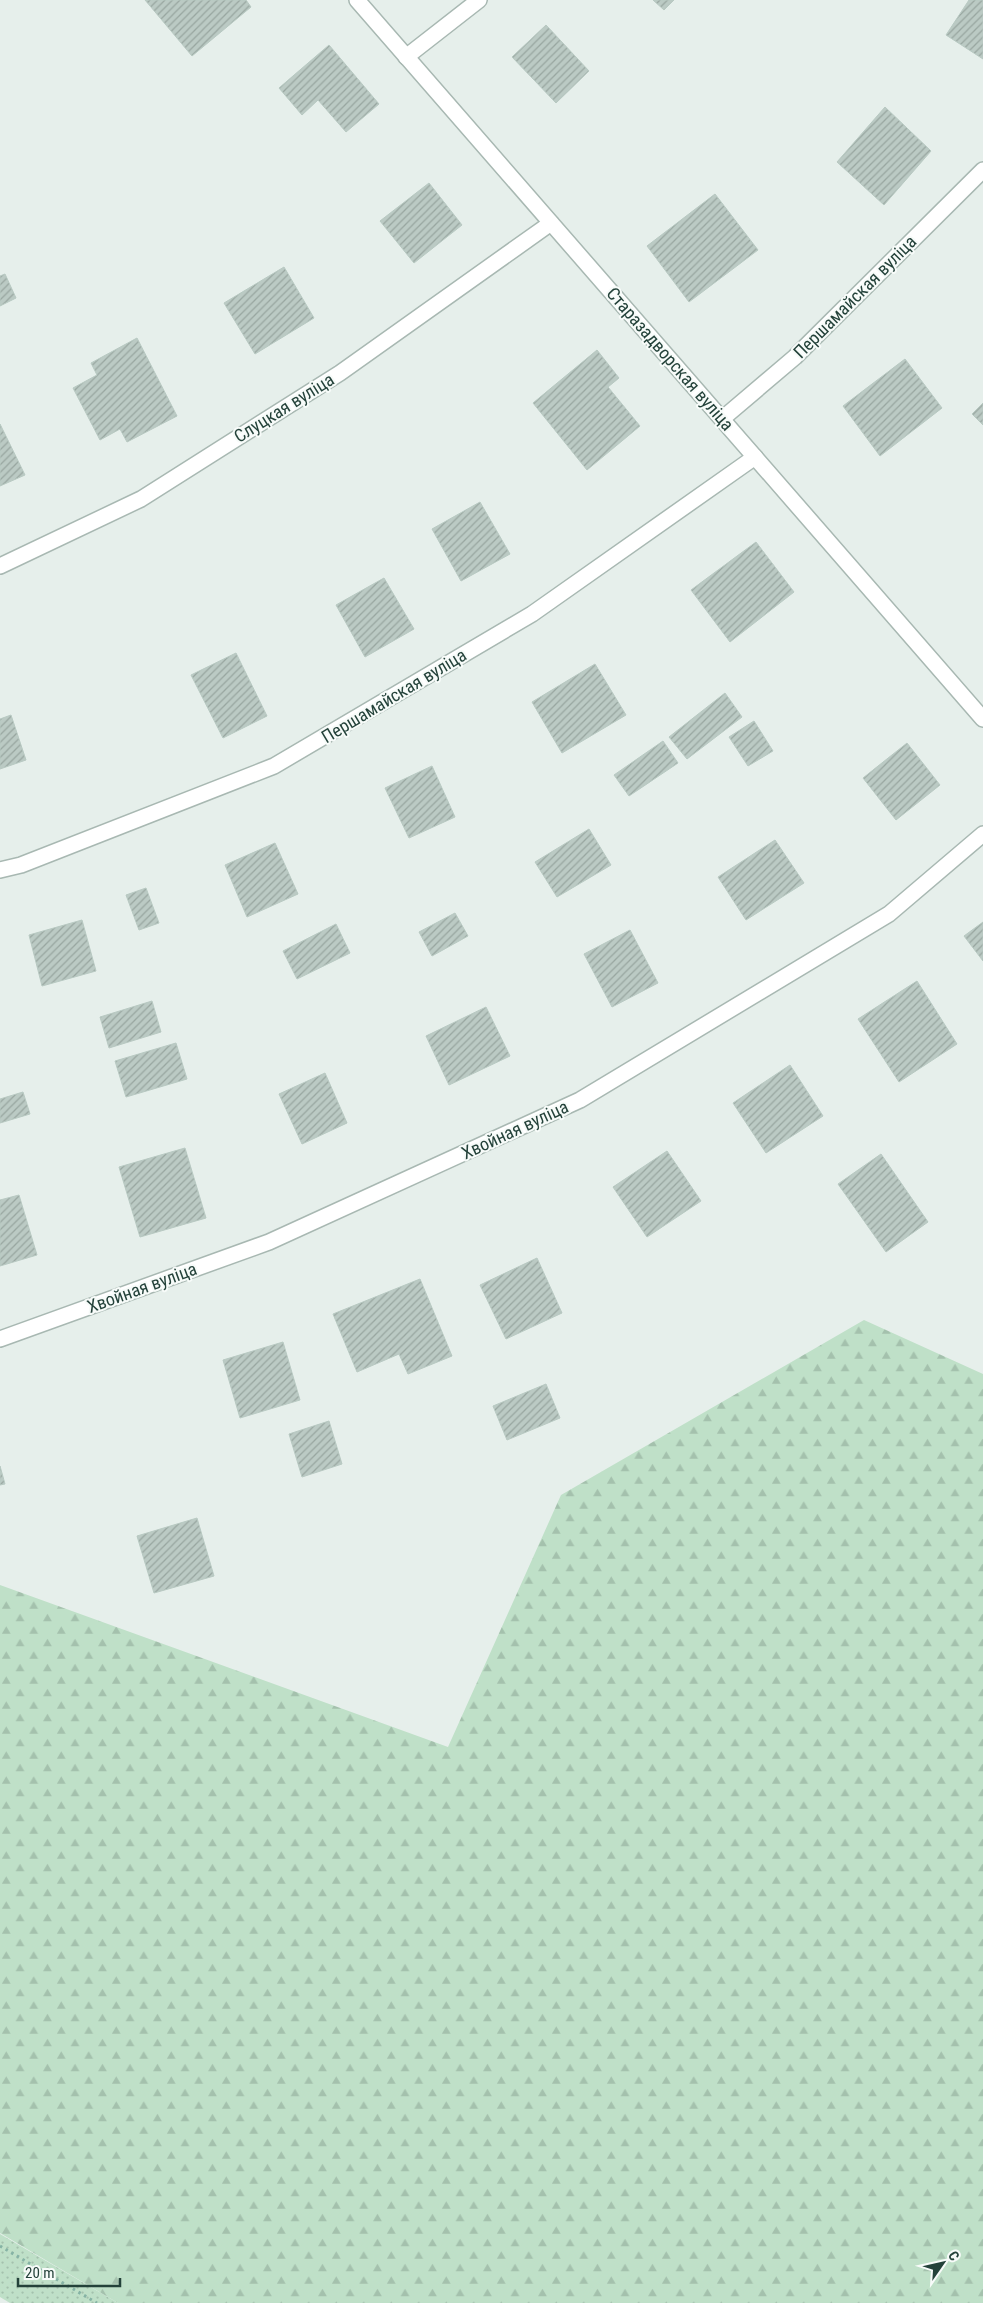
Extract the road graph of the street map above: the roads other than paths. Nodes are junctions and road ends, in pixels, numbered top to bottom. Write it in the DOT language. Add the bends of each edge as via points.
graph roads {
  1 [pos="357,0"];
  2 [pos="479,0"];
  3 [pos="406,57"];
  4 [pos="983,170"];
  5 [pos="551,223"];
  6 [pos="722,419"];
  7 [pos="755,456"];
  8 [pos="0,566"];
  9 [pos="983,719"];
  10 [pos="983,834"];
  11 [pos="0,870"];
  12 [pos="0,1339"];
  1 -- 3 [label="street, Старазадворская вуліца"];
  2 -- 3 [label="street"];
  3 -- 5 [label="street, Старазадворская вуліца"];
  4 -- 6 [label="street, Першамайская вуліца" via="795,357"];
  5 -- 6 [label="street, Старазадворская вуліца"];
  5 -- 8 [label="street, Слуцкая вуліца" via="340,373 141,499"];
  6 -- 7 [label="street, Старазадворская вуліца"];
  7 -- 9 [label="street, Старазадворская вуліца"];
  7 -- 11 [label="street, Першамайская вуліца" via="532,614 274,766"];
  10 -- 12 [label="street, Хвойная вуліца" via="889,914 580,1100 269,1242"];
}
